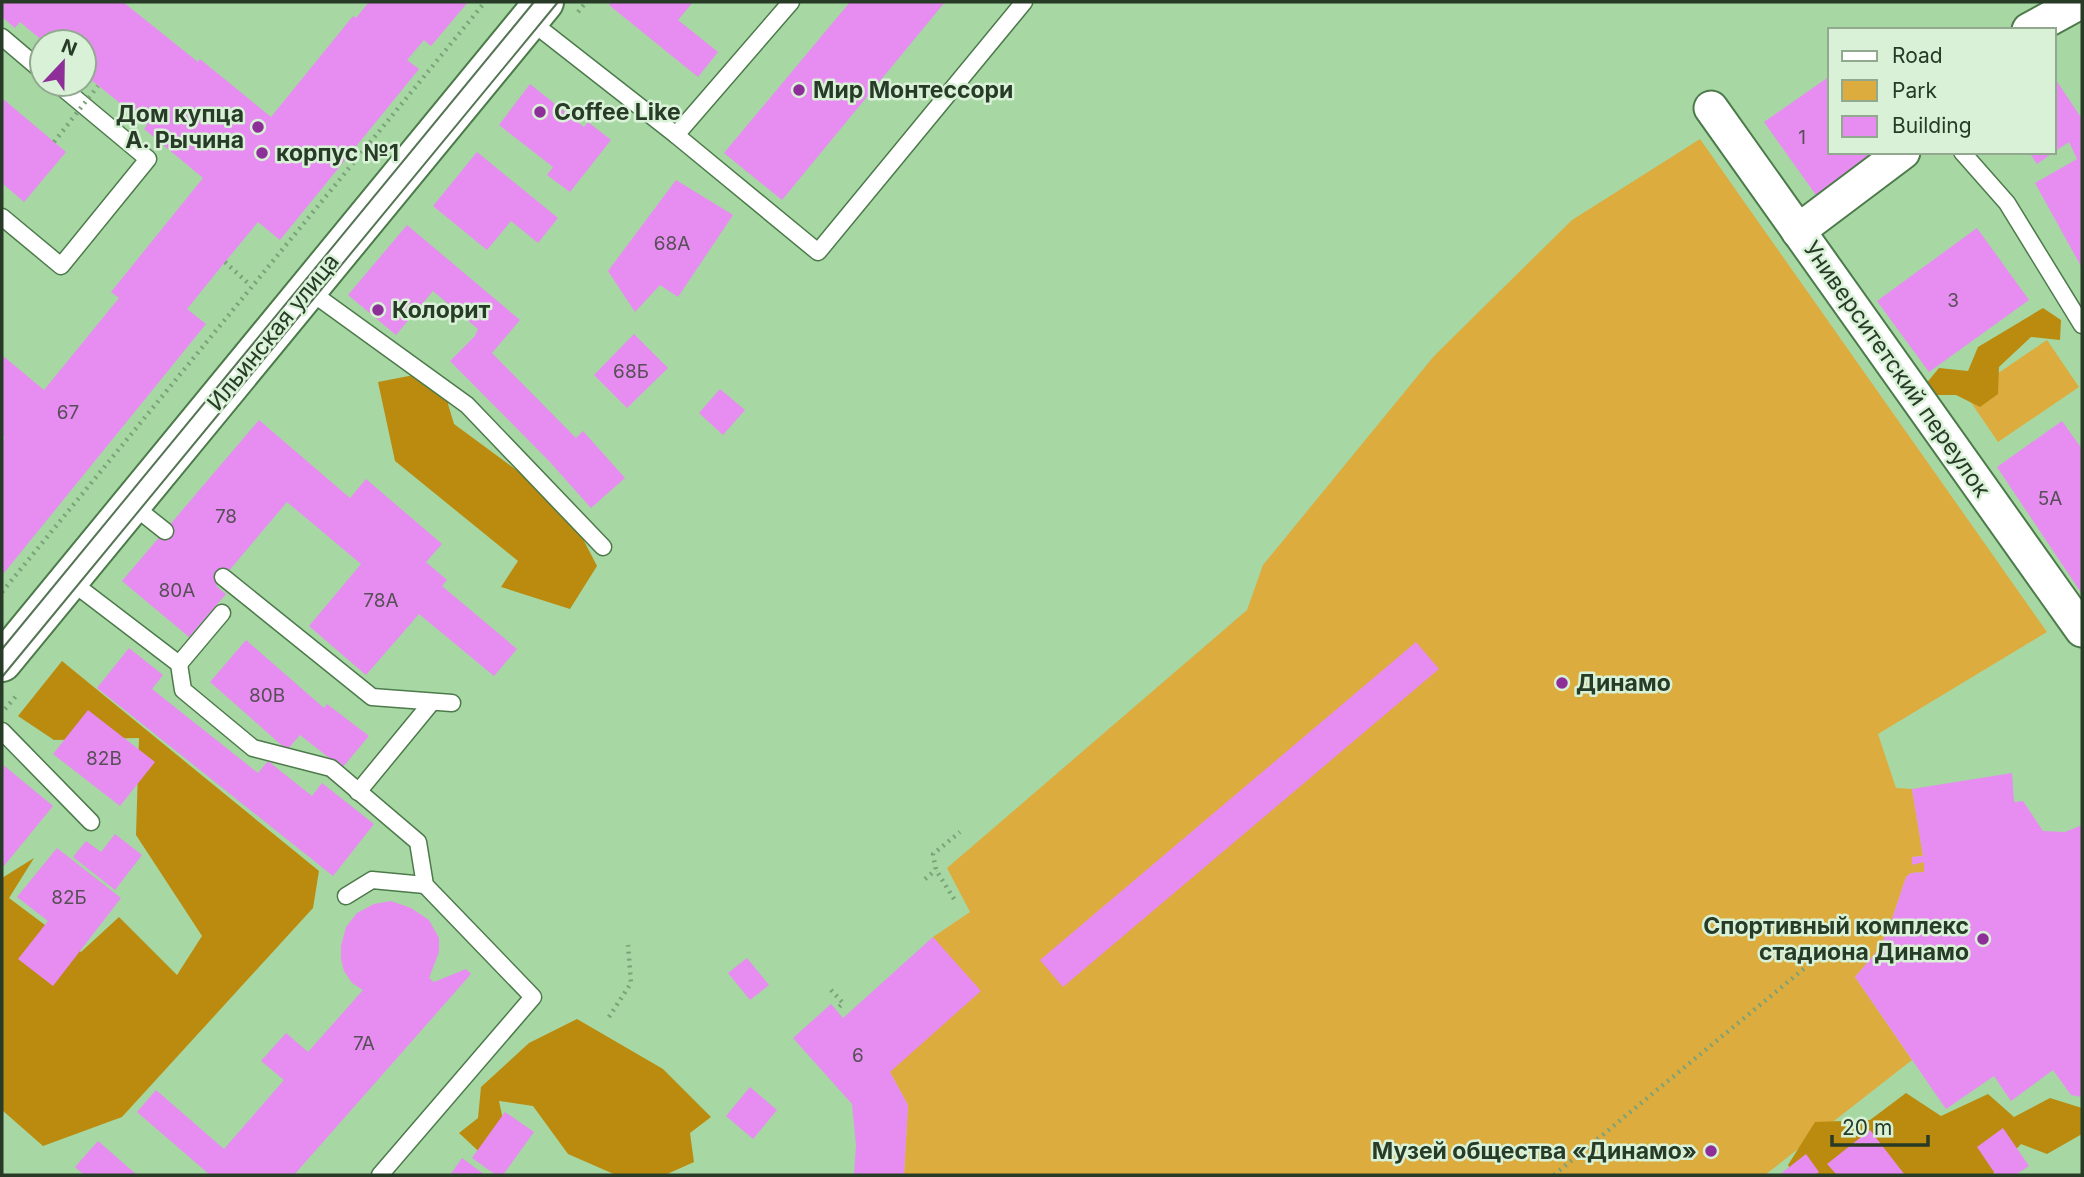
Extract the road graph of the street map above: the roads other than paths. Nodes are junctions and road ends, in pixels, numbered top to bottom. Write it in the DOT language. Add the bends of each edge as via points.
graph roads {
  1 [pos="791,2"];
  2 [pos="1024,2"];
  3 [pos="2080,2"];
  4 [pos="536,11"];
  5 [pos="2033,28"];
  6 [pos="2,37"];
  7 [pos="28,59"];
  8 [pos="75,98"];
  9 [pos="1711,108"];
  10 [pos="676,135"];
  11 [pos="1900,154"];
  12 [pos="1964,154"];
  13 [pos="2,216"];
  14 [pos="1798,232"];
  15 [pos="308,290"];
  16 [pos="2082,325"];
  17 [pos="131,504"];
  18 [pos="165,531"];
  19 [pos="603,547"];
  20 [pos="223,577"];
  21 [pos="69,580"];
  22 [pos="222,614"];
  23 [pos="2082,630"];
  24 [pos="2,662"];
  25 [pos="179,664"];
  26 [pos="432,702"];
  27 [pos="452,703"];
  28 [pos="2,732"];
  29 [pos="358,792"];
  30 [pos="91,821"];
  31 [pos="425,885"];
  32 [pos="346,896"];
  33 [pos="380,1175"];
  1 -- 10 [label="lane"];
  2 -- 10 [label="lane" via="818,252"];
  3 -- 5 [label="street"];
  4 -- 10 [label="lane"];
  4 -- 15 [label="street, Ильинская улица"];
  6 -- 7 [label="lane"];
  8 -- 13 [label="lane" via="148,159 61,266"];
  9 -- 14 [label="street, Университетский переулок"];
  11 -- 14 [label="street"];
  12 -- 16 [label="lane" via="2007,203"];
  14 -- 23 [label="street, Университетский переулок"];
  15 -- 17 [label="street, Ильинская улица"];
  15 -- 19 [label="lane" via="467,405"];
  17 -- 18 [label="lane"];
  17 -- 21 [label="street, Ильинская улица"];
  20 -- 26 [label="lane" via="372,697"];
  21 -- 24 [label="street, Ильинская улица"];
  21 -- 25 [label="lane"];
  22 -- 25 [label="lane"];
  25 -- 29 [label="lane" via="183,690 253,748 331,768"];
  26 -- 27 [label="lane"];
  26 -- 29 [label="lane"];
  28 -- 30 [label="lane"];
  29 -- 31 [label="lane" via="418,842"];
  31 -- 32 [label="lane" via="372,880"];
  31 -- 33 [label="lane" via="533,997"];
}
